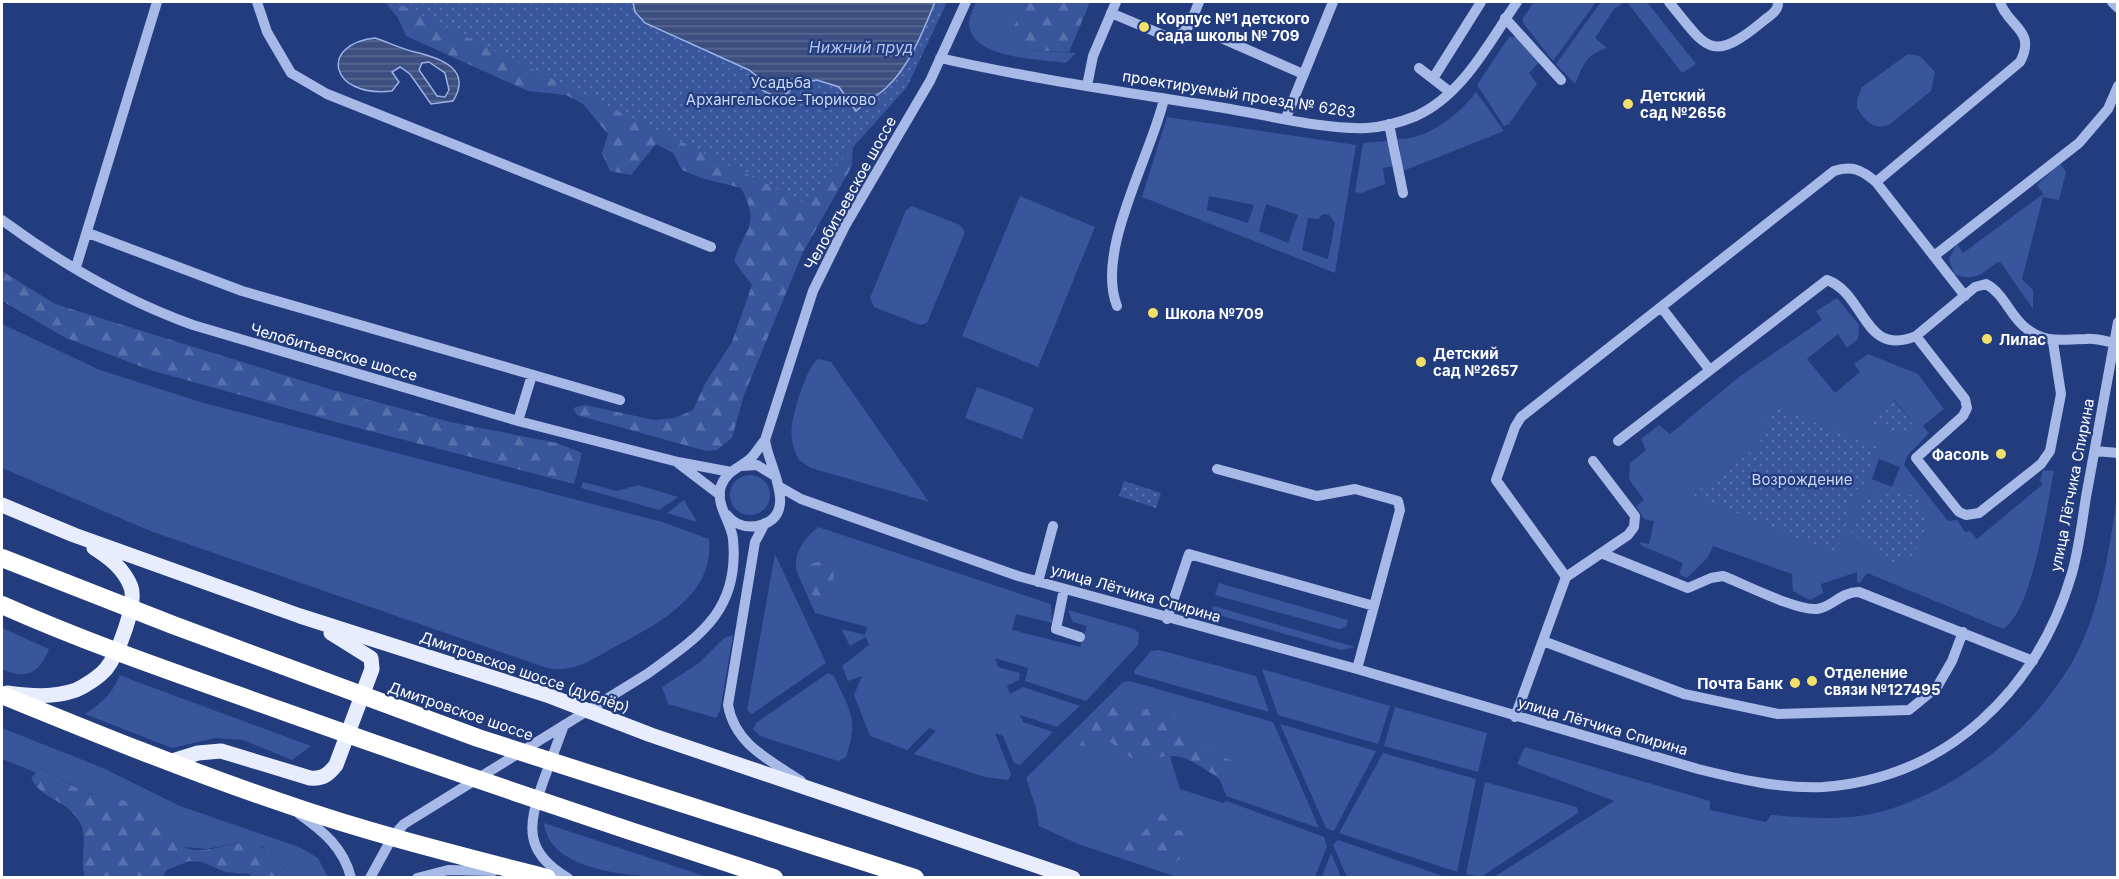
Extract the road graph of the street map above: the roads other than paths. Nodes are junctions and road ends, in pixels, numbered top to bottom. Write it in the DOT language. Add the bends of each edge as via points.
graph roads {
  1 [pos="157,2"];
  2 [pos="257,2"];
  3 [pos="966,2"];
  4 [pos="1116,2"];
  5 [pos="1199,2"];
  6 [pos="1333,2"];
  7 [pos="1481,2"];
  8 [pos="1517,2"];
  9 [pos="1669,2"];
  10 [pos="1778,2"];
  11 [pos="2000,2"];
  12 [pos="2112,2"];
  13 [pos="2118,9"];
  14 [pos="1111,13"];
  15 [pos="1505,18"];
  16 [pos="1221,38"];
  17 [pos="940,58"];
  18 [pos="1419,68"];
  19 [pos="1304,74"];
  20 [pos="1434,77"];
  21 [pos="1561,80"];
  22 [pos="1087,86"];
  23 [pos="2118,86"];
  24 [pos="1450,92"];
  25 [pos="1164,99"];
  26 [pos="1286,117"];
  27 [pos="1389,124"];
  28 [pos="1876,182"];
  29 [pos="1403,193"];
  30 [pos="2,220"];
  31 [pos="88,233"];
  32 [pos="711,247"];
  33 [pos="1934,256"];
  34 [pos="76,267"];
  35 [pos="1965,296"];
  36 [pos="1117,306"];
  37 [pos="1661,307"];
  38 [pos="2118,322"];
  39 [pos="1916,336"];
  40 [pos="2053,342"];
  41 [pos="2114,342"];
  42 [pos="1709,369"];
  43 [pos="532,375"];
  44 [pos="620,400"];
  45 [pos="518,420"];
  46 [pos="765,440"];
  47 [pos="1618,441"];
  48 [pos="2095,451"];
  49 [pos="2118,453"];
  50 [pos="1593,461"];
  51 [pos="678,462"];
  52 [pos="736,469"];
  53 [pos="1217,469"];
  54 [pos="775,476"];
  55 [pos="780,487"];
  56 [pos="720,495"];
  57 [pos="801,499"];
  58 [pos="2,506"];
  59 [pos="723,509"];
  60 [pos="778,510"];
  61 [pos="765,523"];
  62 [pos="1053,525"];
  63 [pos="74,535"];
  64 [pos="1601,554"];
  65 [pos="2,558"];
  66 [pos="1566,577"];
  67 [pos="1038,582"];
  68 [pos="1064,589"];
  69 [pos="2,605"];
  70 [pos="1374,606"];
  71 [pos="300,616"];
  72 [pos="1167,619"];
  73 [pos="1963,632"];
  74 [pos="1080,636"];
  75 [pos="1543,641"];
  76 [pos="2033,661"];
  77 [pos="1357,669"];
  78 [pos="2,694"];
  79 [pos="588,710"];
  80 [pos="1515,717"];
  81 [pos="564,725"];
  82 [pos="169,762"];
  83 [pos="814,790"];
  84 [pos="284,804"];
  85 [pos="393,836"];
  86 [pos="522,871"];
  87 [pos="351,878"];
  88 [pos="370,878"];
  89 [pos="417,878"];
  90 [pos="547,878"];
  91 [pos="568,878"];
  92 [pos="774,878"];
  93 [pos="915,878"];
  94 [pos="1073,878"];
  1 -- 31 [label="street"];
  2 -- 32 [label="street" via="267,32 291,73 327,94"];
  3 -- 17 [label="street, Челобитьевское шоссе"];
  4 -- 14 [label="street"];
  5 -- 14 [label="street" via="1186,31 1178,37 1168,37"];
  6 -- 19 [label="street"];
  7 -- 20 [label="street"];
  8 -- 15 [label="street, проектируемый проезд № 6263"];
  9 -- 10 [label="street" via="1699,39 1725,47 1775,11"];
  11 -- 28 [label="street" via="2024,36 2026,44 2020,62"];
  12 -- 13 [label="street"];
  14 -- 22 [label="street" via="1093,56"];
  15 -- 21 [label="street"];
  15 -- 24 [label="street, проектируемый проезд № 6263" via="1462,81"];
  16 -- 19 [label="street"];
  17 -- 22 [label="street, проектируемый проезд № 6263"];
  17 -- 46 [label="street, Челобитьевское шоссе" via="845,226 813,291"];
  18 -- 20 [label="street"];
  19 -- 26 [label="street"];
  20 -- 24 [label="street"];
  22 -- 25 [label="street, проектируемый проезд № 6263"];
  23 -- 33 [label="street" via="2108,109 2079,143"];
  24 -- 27 [label="street, проектируемый проезд № 6263" via="1416,116"];
  25 -- 26 [label="street, проектируемый проезд № 6263"];
  25 -- 36 [label="street" via="1113,247 1113,295"];
  26 -- 27 [label="street, проектируемый проезд № 6263" via="1354,128"];
  27 -- 29 [label="street"];
  28 -- 33 [label="street"];
  28 -- 37 [label="street" via="1848,166 1834,171"];
  30 -- 34 [label="street, Челобитьевское шоссе"];
  31 -- 34 [label="street"];
  31 -- 43 [label="street" via="242,291"];
  33 -- 35 [label="street"];
  34 -- 45 [label="street, Челобитьевское шоссе" via="152,309 193,325"];
  35 -- 39 [label="street"];
  35 -- 40 [label="street" via="1986,284 1995,289 2025,328"];
  37 -- 42 [label="street"];
  37 -- 66 [label="street" via="1521,417 1496,480"];
  38 -- 41 [label="street, улица Лётчика Спирина"];
  39 -- 40 [label="street" via="1965,399 1967,408 1916,459 1959,512 1966,515 1979,513 2041,464 2050,451 2061,394"];
  39 -- 42 [label="street" via="1894,342 1880,337 1840,287 1827,280"];
  40 -- 41 [label="street" via="2088,338"];
  41 -- 48 [label="street, улица Лётчика Спирина"];
  42 -- 47 [label="street"];
  43 -- 44 [label="street"];
  43 -- 45 [label="street"];
  45 -- 51 [label="street, Челобитьевское шоссе"];
  46 -- 52 [label="street, Челобитьевское шоссе"];
  46 -- 54 [label="street"];
  48 -- 49 [label="street"];
  48 -- 76 [label="street, улица Лётчика Спирина" via="2072,573"];
  50 -- 64 [label="street" via="1635,516 1628,536"];
  51 -- 52 [label="street, Челобитьевское шоссе"];
  51 -- 56 [label="street, Челобитьевское шоссе"];
  52 -- 54 [label="street, Челобитьевское шоссе" via="762,467"];
  52 -- 56 [label="street, Челобитьевское шоссе" via="723,482"];
  53 -- 70 [label="street" via="1317,496 1355,489 1398,501 1400,510"];
  54 -- 55 [label="street"];
  55 -- 57 [label="street, улица Лётчика Спирина"];
  55 -- 60 [label="street"];
  56 -- 59 [label="street"];
  57 -- 60 [label="street"];
  57 -- 67 [label="street, улица Лётчика Спирина"];
  58 -- 63 [label="main road, Дмитровское шоссе (дублёр)"];
  59 -- 61 [label="street" via="741,525"];
  59 -- 79 [label="street" via="733,540 730,575 726,595 708,627 680,652"];
  60 -- 61 [label="street"];
  61 -- 83 [label="street" via="755,542 728,705 731,722 751,747"];
  62 -- 67 [label="street"];
  63 -- 71 [label="main road, Дмитровское шоссе (дублёр)"];
  63 -- 78 [label="main road" via="118,565 131,589 134,602 113,657 105,669 77,689 41,697"];
  64 -- 66 [label="street"];
  64 -- 73 [label="street" via="1688,588 1724,576 1803,608 1818,609 1847,592 1859,592"];
  65 -- 93 [label="highway, Дмитровское шоссе, bridge" via="478,738"];
  66 -- 75 [label="street"];
  67 -- 68 [label="street, улица Лётчика Спирина"];
  68 -- 72 [label="street, улица Лётчика Спирина"];
  68 -- 74 [label="street" via="1056,628"];
  69 -- 92 [label="highway, bridge" via="142,661 520,795"];
  70 -- 72 [label="street" via="1189,554"];
  70 -- 77 [label="street"];
  71 -- 79 [label="main road, Дмитровское шоссе (дублёр)"];
  71 -- 82 [label="main road" via="371,658 372,669 336,765 328,775 310,778 221,751"];
  72 -- 77 [label="street, улица Лётчика Спирина"];
  73 -- 75 [label="street" via="1937,687 1909,710 1778,714 1684,694"];
  73 -- 76 [label="street"];
  75 -- 80 [label="street"];
  76 -- 80 [label="street, улица Лётчика Спирина" via="1999,705 1947,746 1875,778 1822,787 1742,779"];
  77 -- 80 [label="street, улица Лётчика Спирина"];
  78 -- 82 [label="highway"];
  79 -- 81 [label="street"];
  79 -- 83 [label="main road, Дмитровское шоссе (дублёр)"];
  81 -- 85 [label="street" via="423,810"];
  81 -- 91 [label="street" via="532,813 531,831 541,855"];
  82 -- 84 [label="highway"];
  83 -- 94 [label="main road, Дмитровское шоссе (дублёр)"];
  84 -- 85 [label="highway"];
  84 -- 87 [label="street" via="333,842 348,862"];
  85 -- 86 [label="highway"];
  85 -- 88 [label="street"];
  86 -- 89 [label="street" via="448,870"];
  86 -- 90 [label="highway"];
}
